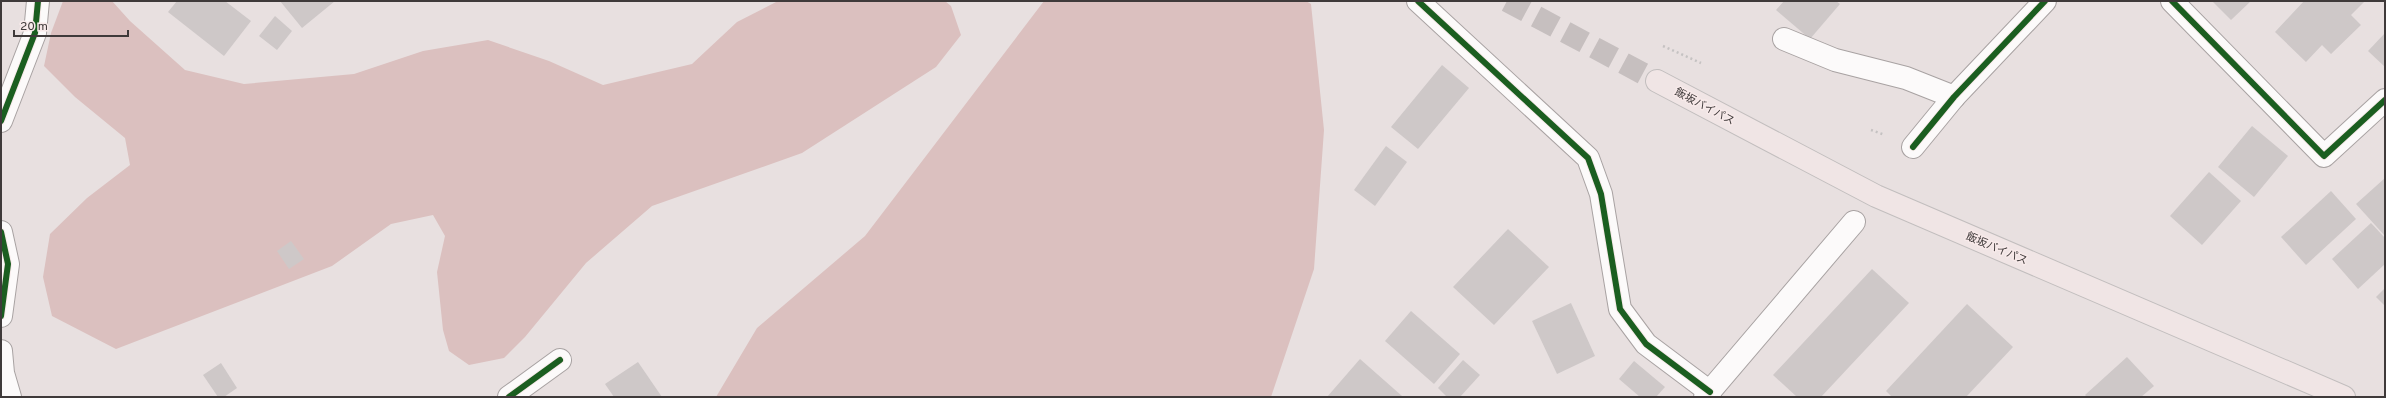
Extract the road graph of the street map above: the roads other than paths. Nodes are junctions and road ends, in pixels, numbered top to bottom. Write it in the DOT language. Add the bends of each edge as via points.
graph roads {
  1 [pos="38,1"];
  2 [pos="1418,1"];
  3 [pos="2045,1"];
  4 [pos="2172,1"];
  5 [pos="1784,39"];
  6 [pos="1657,81"];
  7 [pos="1954,97"];
  8 [pos="2385,100"];
  9 [pos="1,122"];
  10 [pos="1913,147"];
  11 [pos="1854,222"];
  12 [pos="1,232"];
  13 [pos="1,316"];
  14 [pos="1,351"];
  15 [pos="560,360"];
  16 [pos="1708,395"];
  17 [pos="10,397"];
  18 [pos="509,397"];
  19 [pos="2344,397"];
  1 -- 9 [label="street" via="35,33"];
  2 -- 16 [label="street" via="1588,158 1601,194 1620,309 1646,344"];
  3 -- 7 [label="street"];
  4 -- 8 [label="street" via="2324,156"];
  5 -- 7 [label="street" via="1835,60 1906,78"];
  6 -- 19 [label="highway, 飯坂バイパス" via="1876,196"];
  7 -- 10 [label="street"];
  11 -- 16 [label="street"];
  12 -- 13 [label="street" via="8,264"];
  14 -- 17 [label="street" via="3,373"];
  15 -- 18 [label="street"];
}
